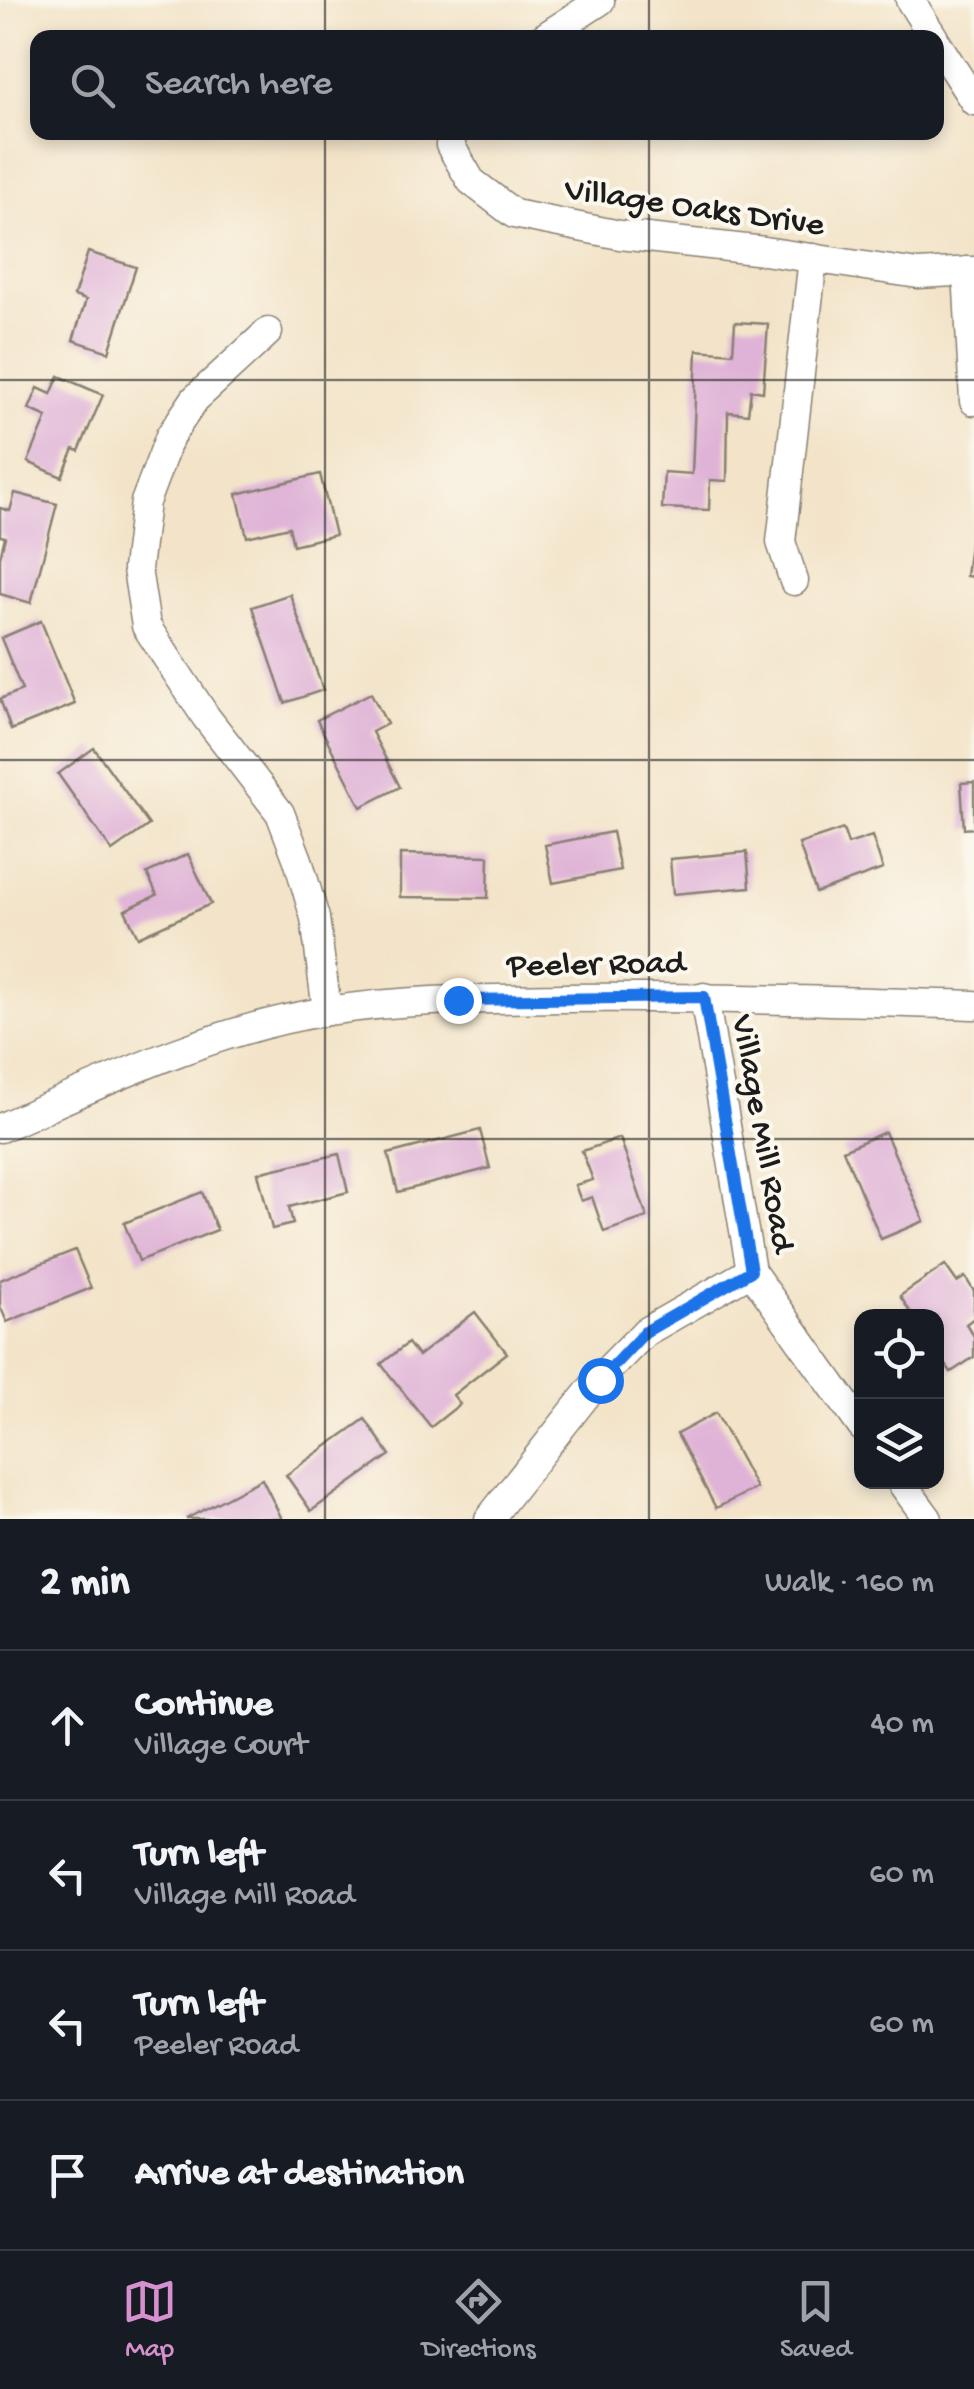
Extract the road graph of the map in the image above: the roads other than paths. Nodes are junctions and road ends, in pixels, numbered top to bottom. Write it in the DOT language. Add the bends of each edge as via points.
graph roads {
  1 [pos="910,0"];
  2 [pos="600,1"];
  3 [pos="555,30"];
  4 [pos="929,30"];
  5 [pos="944,54"];
  6 [pos="974,101"];
  7 [pos="451,140"];
  8 [pos="814,258"];
  9 [pos="971,271"];
  10 [pos="268,332"];
  11 [pos="974,401"];
  12 [pos="794,581"];
  13 [pos="704,997"];
  14 [pos="974,1005"];
  15 [pos="327,1011"];
  16 [pos="0,1128"];
  17 [pos="751,1271"];
  18 [pos="854,1415"];
  19 [pos="906,1489"];
  20 [pos="489,1519"];
  21 [pos="928,1519"];
  1 -- 4 [label="street"];
  2 -- 3 [label="street"];
  5 -- 6 [label="street"];
  7 -- 8 [label="street, Village Oaks Drive" via="471,180 514,214 620,235"];
  8 -- 9 [label="street, Village Oaks Drive" via="918,274"];
  8 -- 12 [label="street" via="781,542"];
  9 -- 11 [label="street"];
  10 -- 15 [label="street" via="195,399 170,436 145,502 137,569 146,626 280,813 315,918"];
  13 -- 14 [label="street, Peeler Road"];
  13 -- 15 [label="street, Peeler Road" via="458,1000"];
  13 -- 17 [label="street, Village Mill Road"];
  15 -- 16 [label="street, Peeler Road" via="156,1060"];
  17 -- 18 [label="street, Village Mill Road"];
  17 -- 20 [label="street" via="645,1332"];
  19 -- 21 [label="street"];
}
